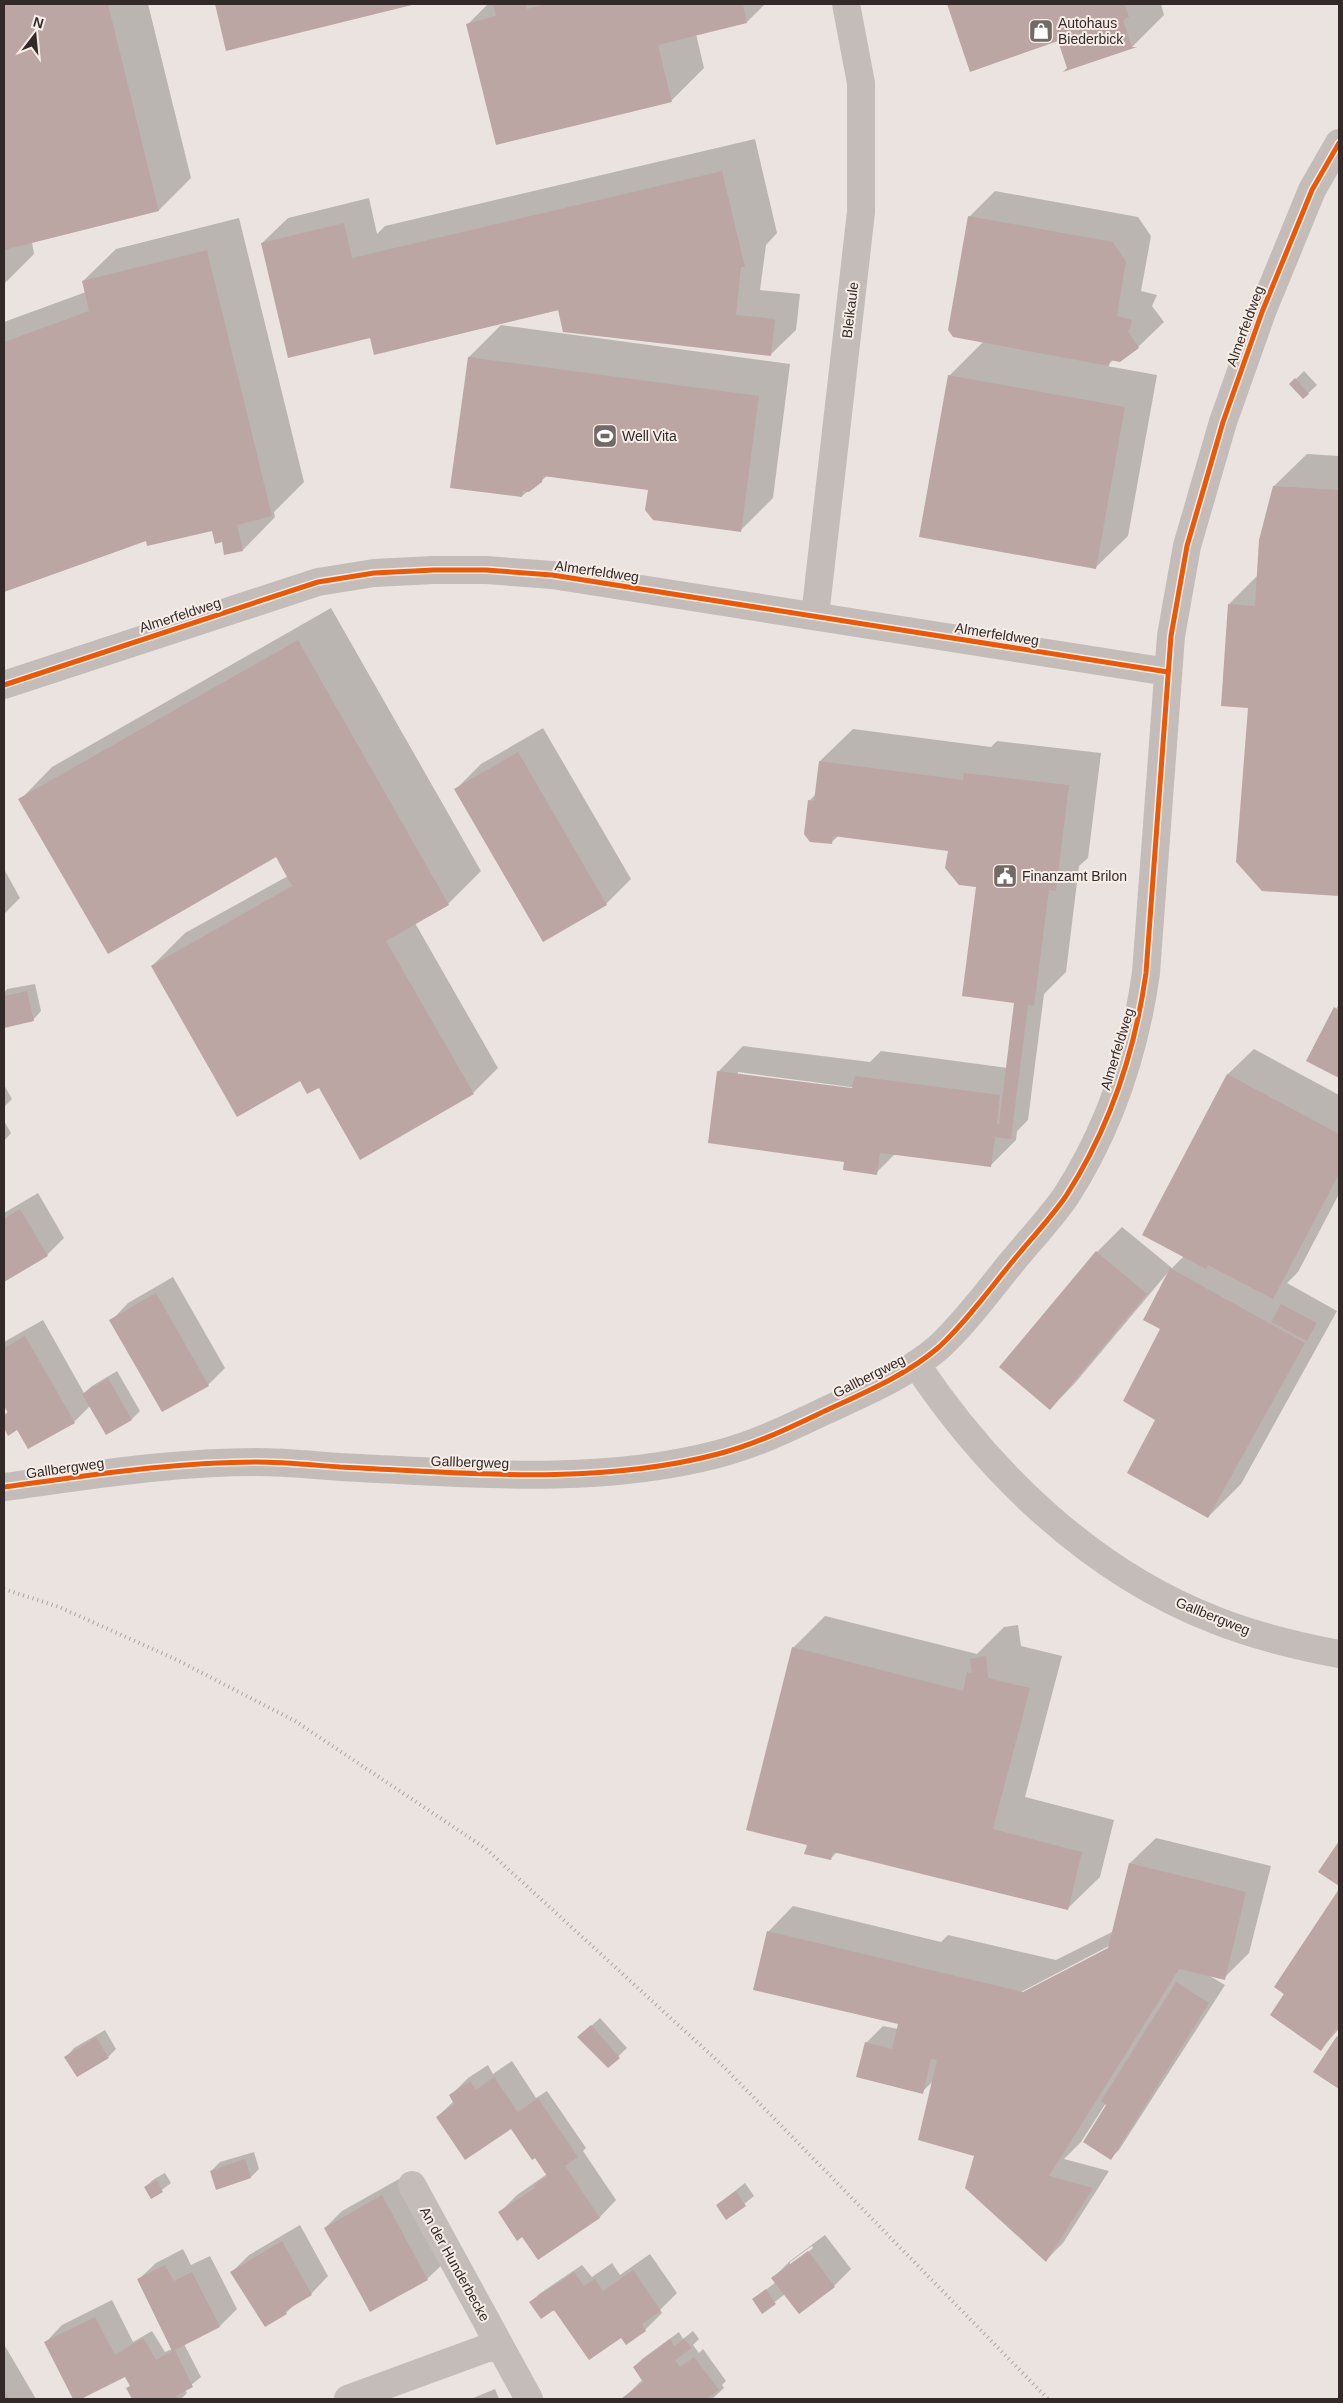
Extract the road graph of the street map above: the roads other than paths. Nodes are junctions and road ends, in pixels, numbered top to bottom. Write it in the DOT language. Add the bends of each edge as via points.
graph roads {
  1 [pos="846,4"];
  2 [pos="1339,143"];
  3 [pos="814,616"];
  4 [pos="1168,672"];
  5 [pos="4,685"];
  6 [pos="916,1364"];
  7 [pos="4,1487"];
  8 [pos="1339,1654"];
  9 [pos="412,2185"];
  10 [pos="498,2344"];
  11 [pos="348,2399"];
  12 [pos="529,2399"];
  1 -- 3 [label="street, Bleikaule" via="861,83 861,212"];
  2 -- 4 [label="street, Almerfeldweg" via="1291,236 1220,431 1187,546"];
  3 -- 4 [label="street, Almerfeldweg"];
  3 -- 5 [label="street, Almerfeldweg" via="552,575 469,570 374,574 318,582"];
  4 -- 6 [label="street, Almerfeldweg" via="1146,973 1141,1013 1120,1084 1093,1148 1064,1198 970,1314 940,1346"];
  6 -- 7 [label="street, Gallbergweg" via="857,1397 773,1436 719,1454 656,1466 595,1473 533,1475 256,1462 156,1467"];
  6 -- 8 [label="street, Gallbergweg" via="944,1406 978,1445 1032,1500 1090,1551 1140,1584 1214,1620 1296,1646"];
  9 -- 10 [label="street, An der Hunderbecke"];
  10 -- 11 [label="street"];
  10 -- 12 [label="street, An der Hunderbecke"];
}
